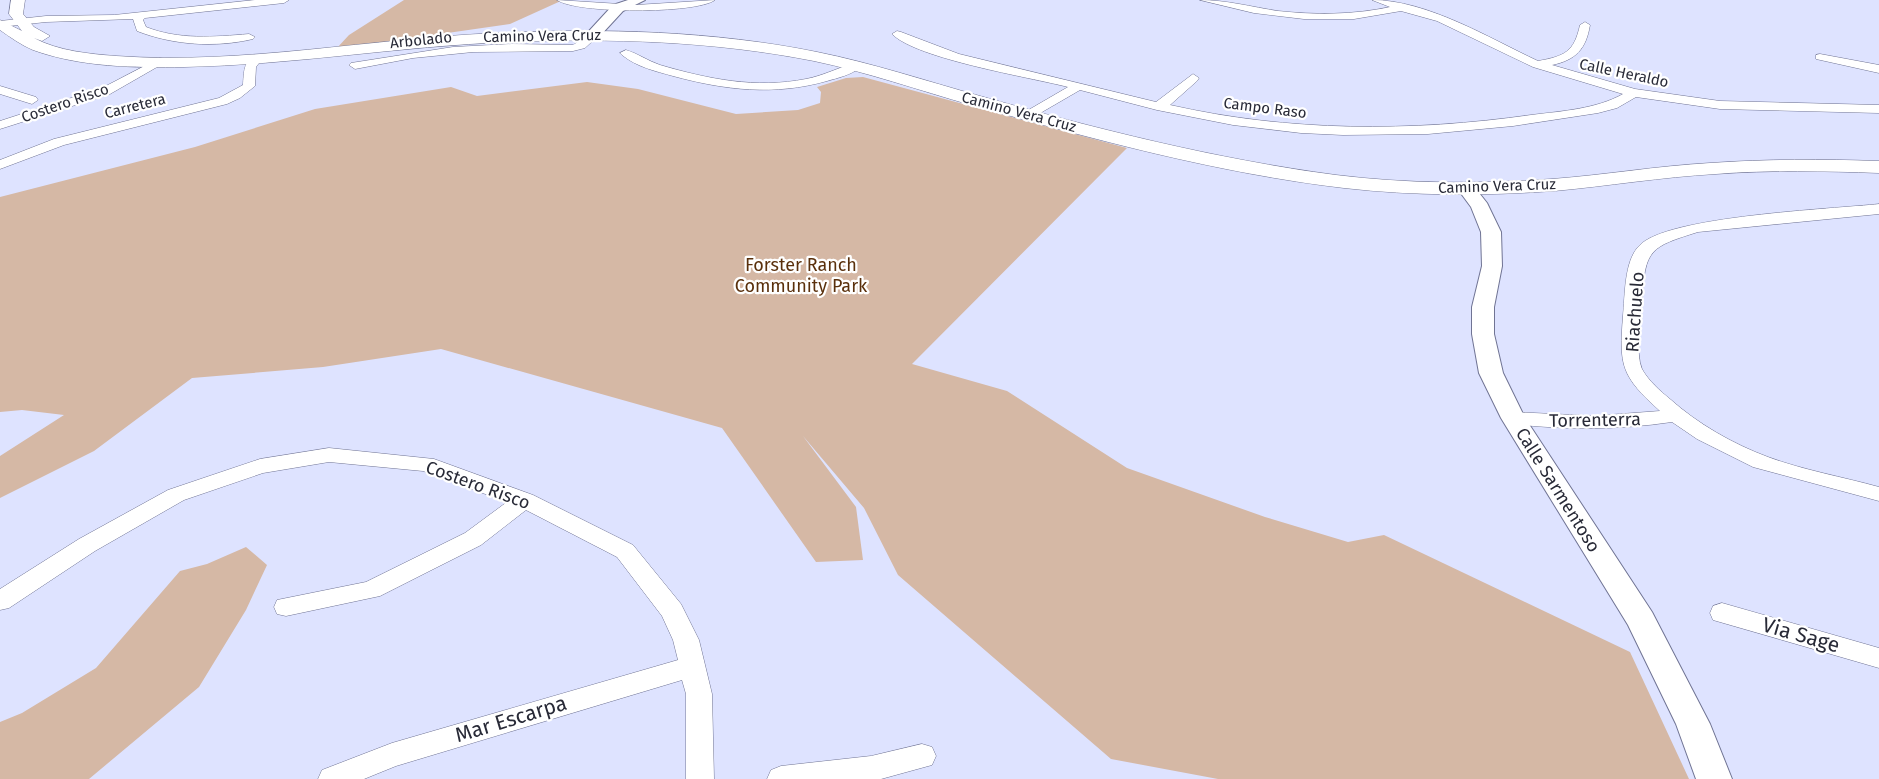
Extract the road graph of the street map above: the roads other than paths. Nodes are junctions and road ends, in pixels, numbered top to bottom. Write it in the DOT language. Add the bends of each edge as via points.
graph roads {
  1 [pos="18,0"];
  2 [pos="284,0"];
  3 [pos="562,0"];
  4 [pos="639,0"];
  5 [pos="710,0"];
  6 [pos="1205,0"];
  7 [pos="1377,0"];
  8 [pos="1403,7"];
  9 [pos="618,8"];
  10 [pos="142,15"];
  11 [pos="20,19"];
  12 [pos="0,23"];
  13 [pos="1585,25"];
  14 [pos="594,34"];
  15 [pos="897,34"];
  16 [pos="249,37"];
  17 [pos="626,53"];
  18 [pos="1820,57"];
  19 [pos="256,59"];
  20 [pos="160,61"];
  21 [pos="355,65"];
  22 [pos="1537,65"];
  23 [pos="854,67"];
  24 [pos="1879,69"];
  25 [pos="1193,78"];
  26 [pos="1078,86"];
  27 [pos="0,90"];
  28 [pos="1634,93"];
  29 [pos="32,100"];
  30 [pos="1158,106"];
  31 [pos="1879,109"];
  32 [pos="1029,115"];
  33 [pos="0,125"];
  34 [pos="0,165"];
  35 [pos="1879,167"];
  36 [pos="1466,188"];
  37 [pos="1879,209"];
  38 [pos="1676,415"];
  39 [pos="1513,418"];
  40 [pos="1879,494"];
  41 [pos="525,500"];
  42 [pos="0,601"];
  43 [pos="286,607"];
  44 [pos="1722,613"];
  45 [pos="1879,658"];
  46 [pos="693,666"];
  47 [pos="922,756"];
  48 [pos="332,779"];
  49 [pos="700,779"];
  50 [pos="781,779"];
  51 [pos="1714,779"];
  1 -- 11 [label="main road" via="16,14"];
  2 -- 10 [label="street"];
  3 -- 9 [label="street"];
  4 -- 9 [label="street"];
  5 -- 9 [label="street" via="669,7"];
  6 -- 8 [label="street" via="1312,18 1355,18"];
  7 -- 8 [label="street, Calle Heraldo"];
  8 -- 22 [label="street, Calle Heraldo" via="1441,19"];
  9 -- 14 [label="street"];
  10 -- 11 [label="street"];
  10 -- 16 [label="street" via="138,20 141,29 155,36 228,40"];
  11 -- 12 [label="street"];
  11 -- 20 [label="main road, Camino Vera Cruz" via="29,30 67,45 149,56"];
  12 -- 20 [label="main road, Camino Vera Cruz" via="24,41 56,52 99,59"];
  13 -- 22 [label="street" via="1578,51"];
  14 -- 19 [label="main road, Camino Vera Cruz" via="444,40"];
  14 -- 21 [label="street, Arbolado" via="573,48 440,52"];
  14 -- 23 [label="main road, Camino Vera Cruz" via="734,44"];
  15 -- 26 [label="street, Campo Raso" via="913,43"];
  17 -- 23 [label="street" via="635,60 700,80 738,86 803,85"];
  18 -- 24 [label="street"];
  19 -- 20 [label="main road, Camino Vera Cruz"];
  19 -- 34 [label="street, Carretera" via="250,67 249,86 230,98 59,142"];
  20 -- 33 [label="street, Costero Risco" via="106,91"];
  22 -- 28 [label="street, Calle Heraldo"];
  23 -- 32 [label="main road, Camino Vera Cruz"];
  25 -- 30 [label="street"];
  26 -- 30 [label="street, Campo Raso"];
  26 -- 32 [label="street"];
  27 -- 29 [label="street"];
  28 -- 30 [label="street, Campo Raso" via="1613,105 1561,116 1466,128 1364,133 1257,125"];
  28 -- 31 [label="street, Calle Heraldo" via="1720,105"];
  32 -- 36 [label="main road, Camino Vera Cruz" via="1198,158 1268,171 1345,182"];
  35 -- 36 [label="main road, Camino Vera Cruz" via="1732,167 1582,182"];
  36 -- 39 [label="street, Calle Sarmentoso" via="1491,232 1492,266 1482,307 1483,334 1491,373"];
  37 -- 38 [label="street, Riachuelo" via="1696,227 1645,248 1635,274 1632,368 1651,393"];
  38 -- 39 [label="street, Torrenterra" via="1631,422"];
  38 -- 40 [label="street, Riachuelo" via="1704,434 1761,462"];
  39 -- 51 [label="street, Calle Sarmentoso" via="1641,620 1693,724"];
  41 -- 42 [label="street, Costero Risco" via="426,464 329,455 260,466 176,495 87,545"];
  41 -- 43 [label="street" via="473,539 371,590"];
  41 -- 46 [label="street, Costero Risco" via="624,551 672,611"];
  44 -- 45 [label="street, Via Sage"];
  46 -- 48 [label="street, Mar Escarpa" via="392,755"];
  46 -- 49 [label="street, Costero Risco" via="699,694"];
  47 -- 50 [label="street" via="871,769"];
}
